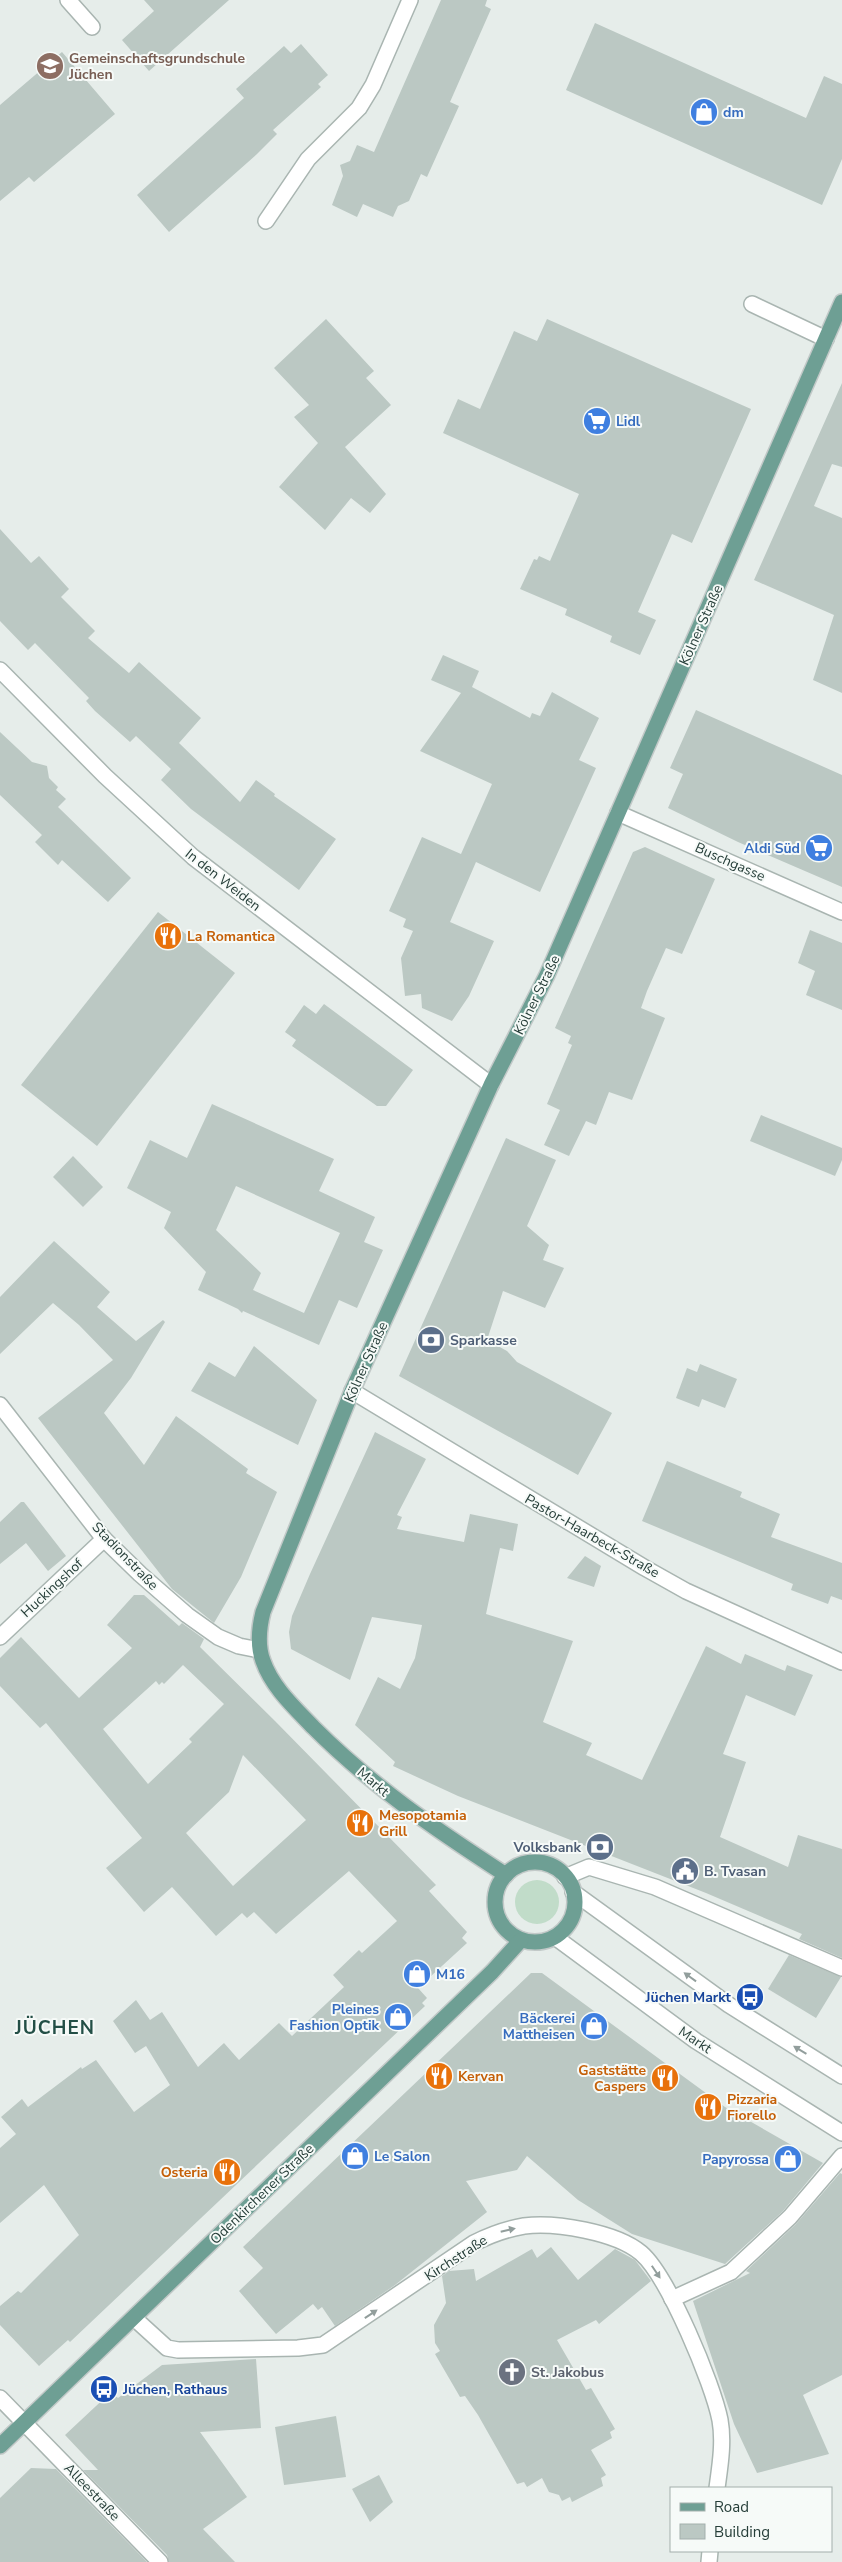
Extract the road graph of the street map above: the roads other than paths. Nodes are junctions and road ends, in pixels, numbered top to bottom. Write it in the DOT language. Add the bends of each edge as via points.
graph roads {
  1 [pos="68,0"];
  2 [pos="410,0"];
  3 [pos="92,27"];
  4 [pos="266,221"];
  5 [pos="842,302"];
  6 [pos="752,304"];
  7 [pos="826,339"];
  8 [pos="0,670"];
  9 [pos="618,813"];
  10 [pos="842,912"];
  11 [pos="491,1085"];
  12 [pos="352,1392"];
  13 [pos="0,1405"];
  14 [pos="104,1539"];
  15 [pos="0,1637"];
  16 [pos="259,1650"];
  17 [pos="842,1662"];
  18 [pos="278,1689"];
  19 [pos="506,1875"];
  20 [pos="565,1877"];
  21 [pos="573,1892"];
  22 [pos="555,1937"];
  23 [pos="521,1940"];
  24 [pos="842,1968"];
  25 [pos="842,2076"];
  26 [pos="842,2133"];
  27 [pos="842,2156"];
  28 [pos="672,2299"];
  29 [pos="134,2318"];
  30 [pos="0,2398"];
  31 [pos="24,2422"];
  32 [pos="0,2446"];
  33 [pos="717,2487"];
  34 [pos="160,2562"];
  1 -- 3 [label="street"];
  2 -- 4 [label="street" via="373,85 359,108 308,159"];
  5 -- 7 [label="main road, Kölner Straße"];
  6 -- 7 [label="street"];
  7 -- 9 [label="main road, Kölner Straße"];
  8 -- 11 [label="street, In den Weiden" via="105,776 193,857"];
  9 -- 10 [label="street, Buschgasse"];
  9 -- 11 [label="main road, Kölner Straße" via="544,983"];
  11 -- 12 [label="main road, Kölner Straße"];
  12 -- 16 [label="main road, Kölner Straße" via="267,1598 260,1626"];
  12 -- 17 [label="street, Pastor-Haarbeck-Straße" via="645,1568"];
  13 -- 14 [label="street, Stadionstraße"];
  14 -- 15 [label="street, Huckingshof"];
  14 -- 16 [label="street, Stadionstraße" via="157,1590 203,1627 230,1643"];
  16 -- 18 [label="main road, Kölner Straße"];
  18 -- 19 [label="main road, Markt" via="328,1742 374,1784"];
  19 -- 20 [label="main road" via="523,1865 543,1863"];
  19 -- 23 [label="main road" via="496,1895 498,1917 511,1935"];
  20 -- 21 [label="main road"];
  20 -- 24 [label="street" via="589,1867 655,1887"];
  21 -- 22 [label="main road" via="571,1920"];
  25 -- 21 [label="street, one-way" via="729,2005"];
  22 -- 23 [label="main road" via="538,1942"];
  22 -- 26 [label="street, Markt" via="696,2041"];
  23 -- 29 [label="main road, Odenkirchener Straße" via="485,1979"];
  27 -- 28 [label="street" via="790,2217 731,2272"];
  29 -- 28 [label="street, Kirchstraße, one-way" via="167,2348 178,2350 298,2348 330,2342 474,2243 498,2232 524,2226 577,2230 629,2246 642,2254 654,2268"];
  28 -- 33 [label="street, Kirchstraße" via="707,2377 720,2420 722,2452"];
  29 -- 31 [label="main road, Odenkirchener Straße"];
  30 -- 31 [label="street, Alleestraße"];
  31 -- 32 [label="main road, Odenkirchener Straße"];
  31 -- 34 [label="street, Alleestraße"];
}
